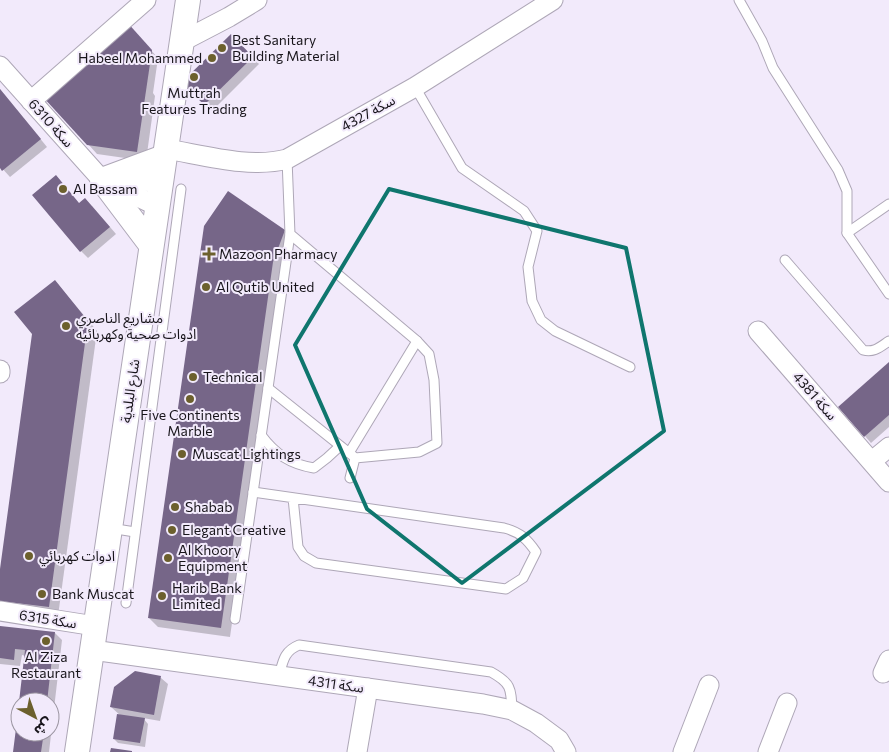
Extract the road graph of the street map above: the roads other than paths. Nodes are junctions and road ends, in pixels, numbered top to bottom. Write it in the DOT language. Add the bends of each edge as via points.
graph roads {
  1 [pos="146,0"];
  2 [pos="188,0"];
  3 [pos="257,0"];
  4 [pos="553,0"];
  5 [pos="739,0"];
  6 [pos="181,42"];
  7 [pos="0,66"];
  8 [pos="415,87"];
  9 [pos="32,100"];
  10 [pos="165,153"];
  11 [pos="287,159"];
  12 [pos="102,180"];
  13 [pos="171,186"];
  14 [pos="889,204"];
  15 [pos="157,206"];
  16 [pos="847,233"];
  17 [pos="290,234"];
  18 [pos="151,245"];
  19 [pos="785,260"];
  20 [pos="158,276"];
  21 [pos="889,294"];
  22 [pos="758,331"];
  23 [pos="417,341"];
  24 [pos="889,341"];
  25 [pos="630,367"];
  26 [pos="268,388"];
  27 [pos="140,402"];
  28 [pos="261,435"];
  29 [pos="340,446"];
  30 [pos="889,447"];
  31 [pos="352,456"];
  32 [pos="872,461"];
  33 [pos="350,478"];
  34 [pos="889,482"];
  35 [pos="252,492"];
  36 [pos="293,498"];
  37 [pos="110,528"];
  38 [pos="135,532"];
  39 [pos="126,603"];
  40 [pos="0,611"];
  41 [pos="235,620"];
  42 [pos="95,626"];
  43 [pos="92,650"];
  44 [pos="279,676"];
  45 [pos="709,685"];
  46 [pos="368,688"];
  47 [pos="787,703"];
  48 [pos="512,710"];
  49 [pos="77,752"];
  50 [pos="357,752"];
  51 [pos="566,752"];
  52 [pos="683,752"];
  53 [pos="768,752"];
  1 -- 9 [label="street"];
  2 -- 6 [label="street, شارع البلدية"];
  3 -- 6 [label="street"];
  4 -- 8 [label="street, سكة 4327"];
  5 -- 16 [label="lane" via="773,68 838,170 847,191"];
  6 -- 10 [label="street, شارع البلدية"];
  7 -- 9 [label="street, سكة 6310"];
  8 -- 11 [label="street, سكة 4327"];
  8 -- 25 [label="lane" via="462,168 524,211 537,231 528,267 532,302 541,320 555,331"];
  9 -- 12 [label="street, سكة 6310"];
  10 -- 11 [label="street, سكة 4327" via="263,164"];
  10 -- 12 [label="street"];
  10 -- 13 [label="street, شارع البلدية"];
  11 -- 17 [label="lane"];
  12 -- 13 [label="street"];
  12 -- 15 [label="street"];
  12 -- 18 [label="street"];
  13 -- 15 [label="street, شارع البلدية"];
  13 -- 20 [label="lane"];
  14 -- 16 [label="lane"];
  15 -- 18 [label="street, شارع البلدية"];
  16 -- 21 [label="lane"];
  17 -- 23 [label="lane"];
  17 -- 26 [label="lane"];
  18 -- 20 [label="street, شارع البلدية"];
  19 -- 24 [label="lane" via="863,350 877,350"];
  20 -- 27 [label="street, شارع البلدية"];
  22 -- 32 [label="street, سكة 4381"];
  23 -- 31 [label="lane"];
  23 -- 31 [label="lane" via="429,354 437,443 419,452"];
  26 -- 28 [label="lane"];
  26 -- 29 [label="lane"];
  27 -- 37 [label="street, شارع البلدية"];
  27 -- 38 [label="lane"];
  28 -- 29 [label="lane" via="278,455 299,466 314,468"];
  28 -- 35 [label="lane"];
  29 -- 31 [label="lane"];
  30 -- 32 [label="street"];
  31 -- 33 [label="lane"];
  32 -- 34 [label="street, سكة 4381"];
  35 -- 36 [label="lane"];
  35 -- 41 [label="lane"];
  36 -- 36 [label="lane" via="298,547 304,556 316,563 506,589 524,578 536,552 517,531 504,528"];
  37 -- 38 [label="lane"];
  37 -- 42 [label="street, شارع البلدية"];
  38 -- 39 [label="lane"];
  40 -- 42 [label="street, سكة 6315"];
  42 -- 43 [label="street, شارع البلدية"];
  43 -- 44 [label="street, سكة 4311"];
  43 -- 49 [label="street, شارع البلدية"];
  44 -- 46 [label="street, سكة 4311"];
  44 -- 48 [label="lane" via="289,649 298,645 491,672 504,679 511,689"];
  45 -- 52 [label="street"];
  46 -- 48 [label="street, سكة 4311"];
  46 -- 50 [label="street"];
  47 -- 53 [label="street"];
  48 -- 51 [label="street, سكة 4311" via="559,740"];
}
